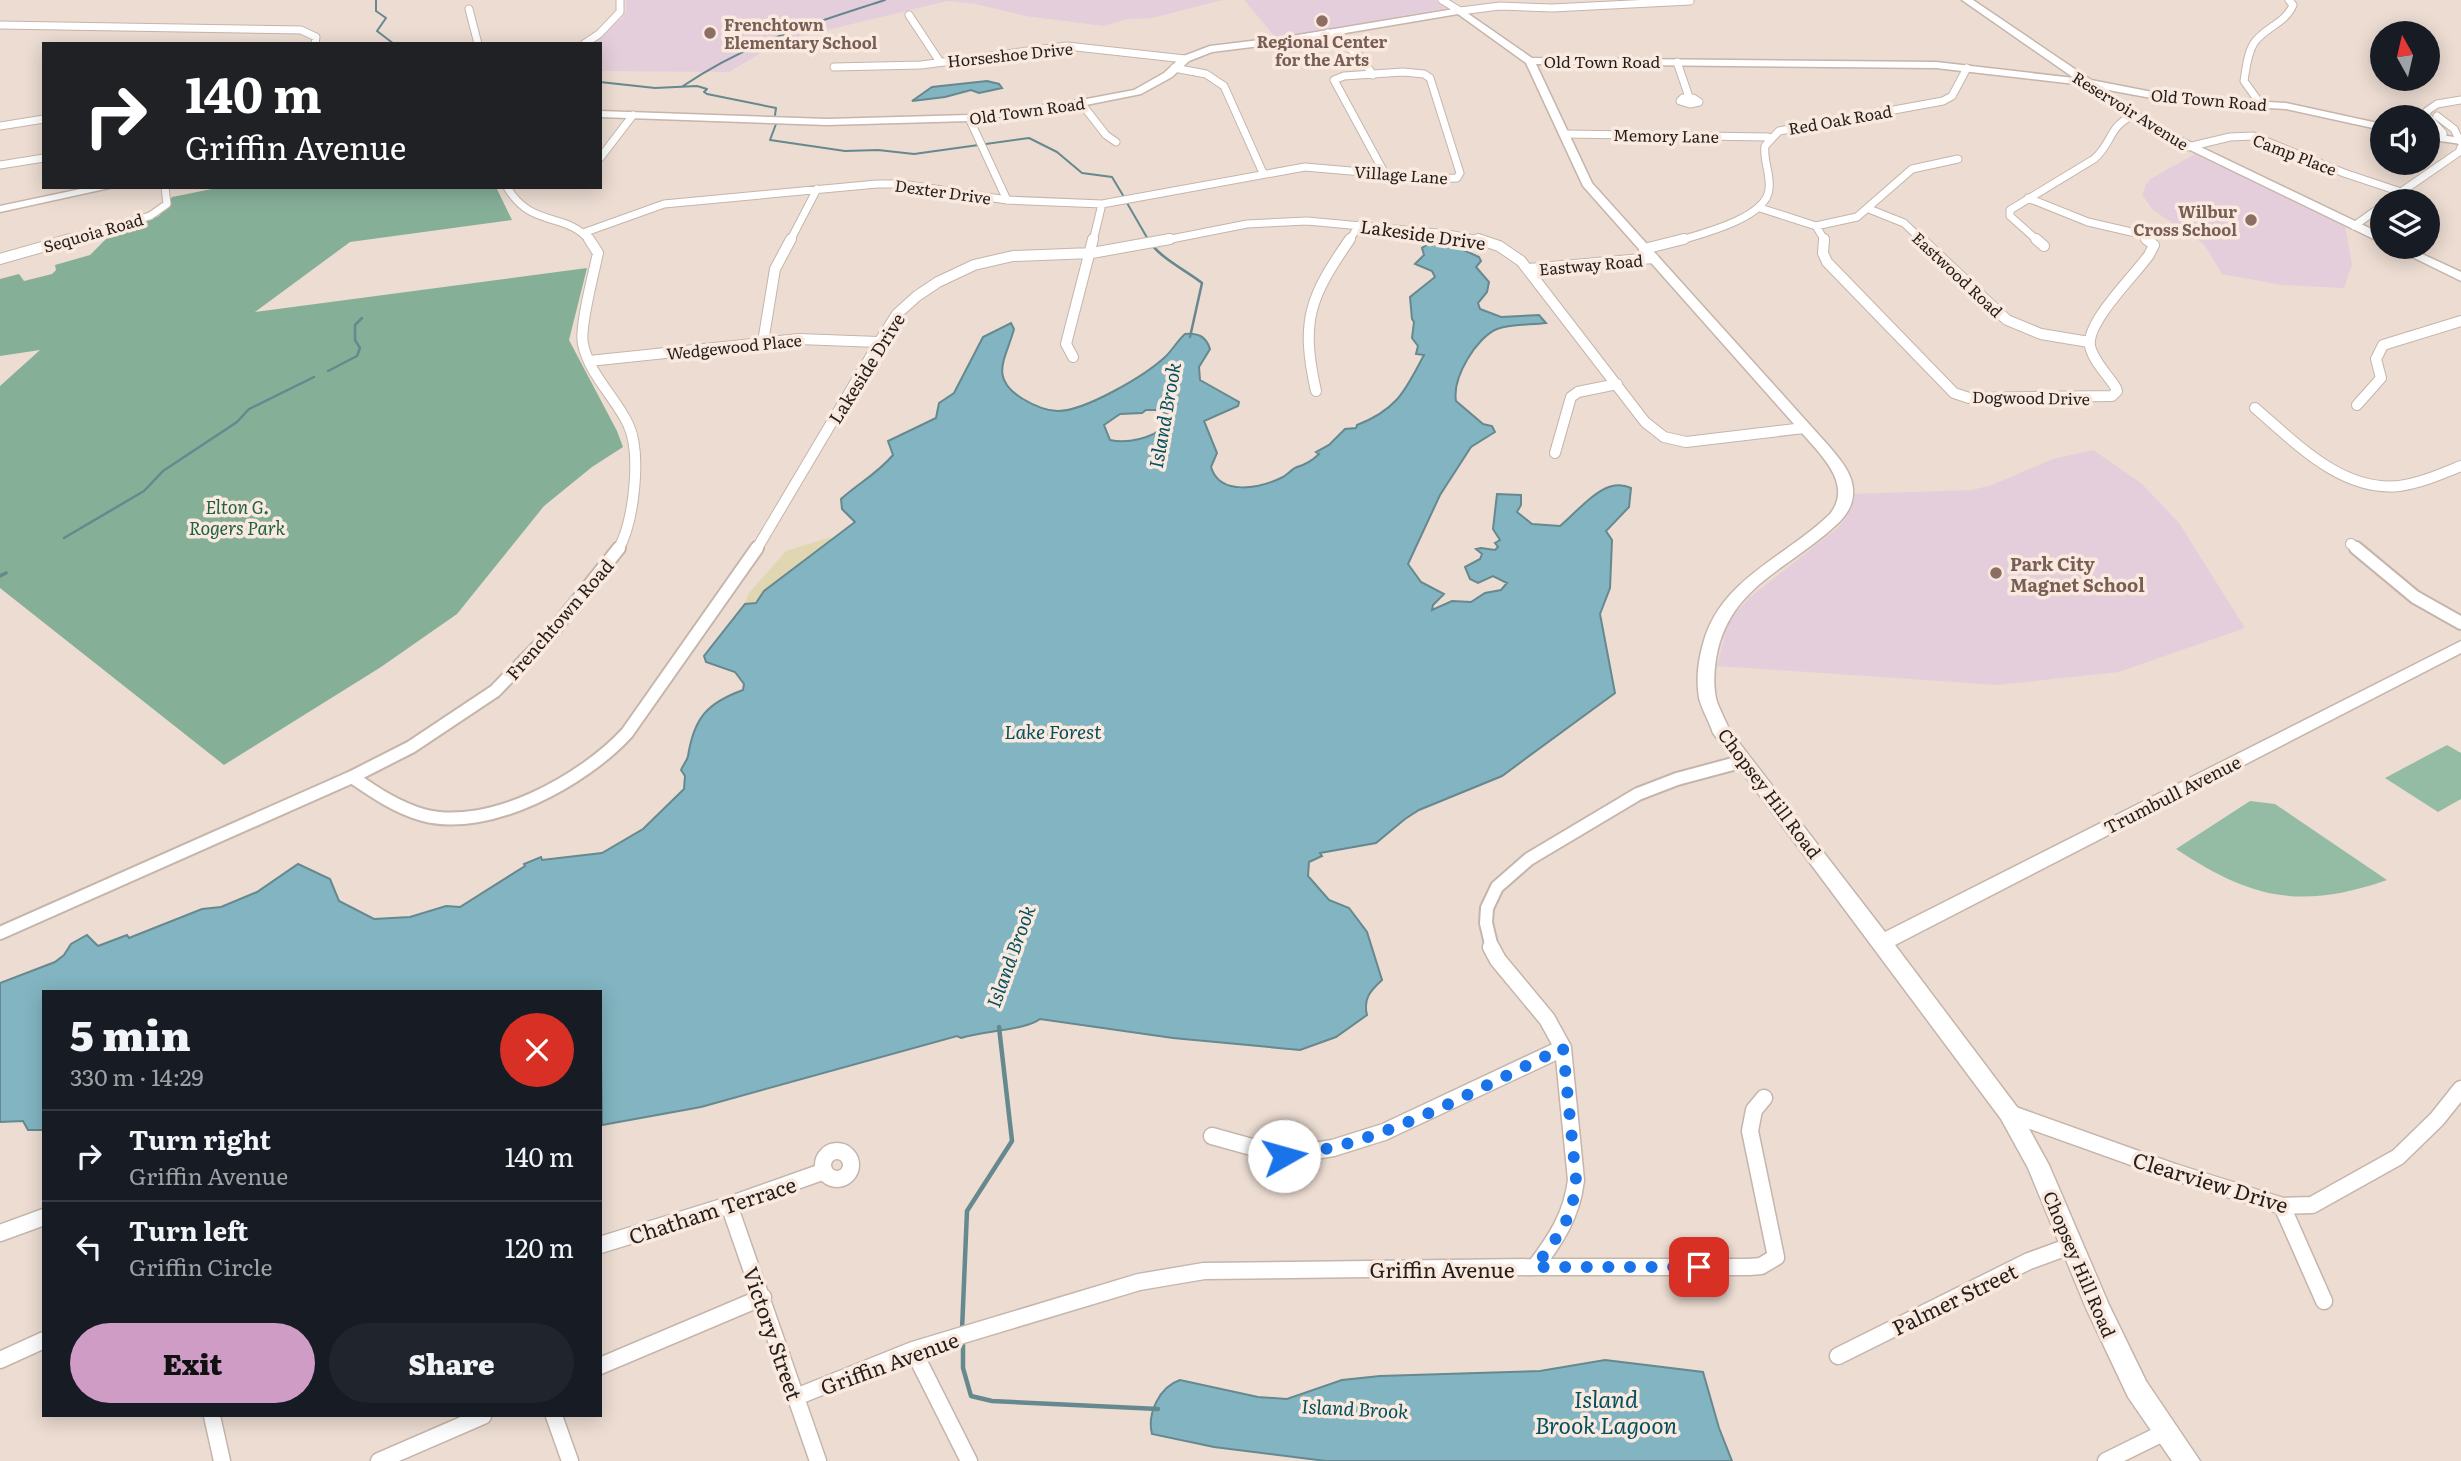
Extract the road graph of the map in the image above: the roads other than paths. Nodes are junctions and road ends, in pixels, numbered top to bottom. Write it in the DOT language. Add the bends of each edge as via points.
graph roads {
  1 [pos="620,0"];
  2 [pos="1442,0"];
  3 [pos="1967,0"];
  4 [pos="2289,0"];
  5 [pos="1690,1"];
  6 [pos="469,9"];
  7 [pos="1460,11"];
  8 [pos="909,15"];
  9 [pos="0,25"];
  10 [pos="1328,33"];
  11 [pos="315,42"];
  12 [pos="477,42"];
  13 [pos="587,42"];
  14 [pos="1185,59"];
  15 [pos="1530,61"];
  16 [pos="940,62"];
  17 [pos="1677,62"];
  18 [pos="834,67"];
  19 [pos="1174,68"];
  20 [pos="1967,68"];
  21 [pos="1373,75"];
  22 [pos="2084,82"];
  23 [pos="1689,97"];
  24 [pos="2256,99"];
  25 [pos="2458,100"];
  26 [pos="1082,103"];
  27 [pos="602,114"];
  28 [pos="633,114"];
  29 [pos="2134,115"];
  30 [pos="969,118"];
  31 [pos="42,119"];
  32 [pos="2370,124"];
  33 [pos="0,126"];
  34 [pos="1564,134"];
  35 [pos="1768,137"];
  36 [pos="2440,138"];
  37 [pos="2443,138"];
  38 [pos="1116,142"];
  39 [pos="2461,143"];
  40 [pos="2188,147"];
  41 [pos="602,155"];
  42 [pos="42,158"];
  43 [pos="1958,159"];
  44 [pos="0,165"];
  45 [pos="1264,173"];
  46 [pos="1385,174"];
  47 [pos="98,189"];
  48 [pos="165,189"];
  49 [pos="508,189"];
  50 [pos="2392,189"];
  51 [pos="2405,189"];
  52 [pos="817,190"];
  53 [pos="2028,198"];
  54 [pos="1007,200"];
  55 [pos="1102,204"];
  56 [pos="1760,208"];
  57 [pos="0,209"];
  58 [pos="1869,209"];
  59 [pos="2370,215"];
  60 [pos="1359,225"];
  61 [pos="1816,226"];
  62 [pos="2354,226"];
  63 [pos="583,233"];
  64 [pos="2370,233"];
  65 [pos="2045,246"];
  66 [pos="1089,254"];
  67 [pos="1648,254"];
  68 [pos="0,259"];
  69 [pos="2423,259"];
  70 [pos="1529,269"];
  71 [pos="2461,277"];
  72 [pos="2461,321"];
  73 [pos="2448,325"];
  74 [pos="2461,332"];
  75 [pos="762,342"];
  76 [pos="878,342"];
  77 [pos="2089,342"];
  78 [pos="1073,357"];
  79 [pos="589,361"];
  80 [pos="1617,384"];
  81 [pos="1316,391"];
  82 [pos="2357,405"];
  83 [pos="2255,408"];
  84 [pos="1804,428"];
  85 [pos="1555,453"];
  86 [pos="2461,466"];
  87 [pos="2351,544"];
  88 [pos="2461,623"];
  89 [pos="2461,646"];
  90 [pos="1744,761"];
  91 [pos="352,777"];
  92 [pos="0,933"];
  93 [pos="1882,942"];
  94 [pos="1563,1048"];
  95 [pos="2461,1089"];
  96 [pos="1764,1098"];
  97 [pos="2009,1113"];
  98 [pos="1212,1136"];
  99 [pos="822,1172"];
  100 [pos="729,1205"];
  101 [pos="2282,1206"];
  102 [pos="42,1218"];
  103 [pos="0,1233"];
  104 [pos="602,1244"];
  105 [pos="2073,1245"];
  106 [pos="1535,1267"];
  107 [pos="763,1297"];
  108 [pos="2324,1301"];
  109 [pos="974,1331"];
  110 [pos="42,1340"];
  111 [pos="912,1350"];
  112 [pos="1838,1356"];
  113 [pos="0,1360"];
  114 [pos="602,1365"];
  115 [pos="796,1397"];
  116 [pos="212,1417"];
  117 [pos="481,1417"];
  118 [pos="554,1417"];
  119 [pos="2165,1432"];
  120 [pos="222,1461"];
  121 [pos="380,1461"];
  122 [pos="570,1461"];
  123 [pos="818,1461"];
  124 [pos="969,1461"];
  125 [pos="2106,1461"];
  126 [pos="2187,1461"];
  1 -- 13 [label="street" via="620,12"];
  2 -- 7 [label="street"];
  3 -- 22 [label="main road, Reservoir Avenue"];
  4 -- 24 [label="street" via="2291,13 2254,41 2251,50 2244,81"];
  5 -- 7 [label="street"];
  6 -- 12 [label="street"];
  7 -- 10 [label="main road, Old Town Road"];
  7 -- 15 [label="main road, Old Town Road"];
  8 -- 16 [label="street"];
  9 -- 11 [label="street" via="301,30 316,37"];
  10 -- 14 [label="main road, Old Town Road" via="1210,49"];
  10 -- 21 [label="street" via="1360,56"];
  14 -- 16 [label="street, Horseshoe Drive" via="1067,46"];
  14 -- 19 [label="main road, Old Town Road"];
  15 -- 17 [label="main road, Old Town Road"];
  15 -- 34 [label="main road, Chopsey Hill Road"];
  16 -- 18 [label="street, Horseshoe Drive"];
  17 -- 20 [label="main road, Old Town Road"];
  17 -- 23 [label="street"];
  19 -- 26 [label="main road, Old Town Road" via="1137,92"];
  19 -- 45 [label="street" via="1206,74 1224,86"];
  20 -- 22 [label="main road, Old Town Road"];
  20 -- 35 [label="street, Red Oak Road" via="1952,96 1943,101 1795,126"];
  21 -- 46 [label="street" via="1334,80"];
  21 -- 46 [label="street, Village Lane" via="1429,75 1460,173 1446,180"];
  22 -- 29 [label="main road, Reservoir Avenue"];
  22 -- 32 [label="main road, Old Town Road" via="2178,100 2286,106"];
  25 -- 37 [label="street" via="2427,111 2444,132"];
  25 -- 39 [label="street" via="2433,112 2454,129"];
  26 -- 30 [label="main road, Old Town Road"];
  26 -- 38 [label="street"];
  27 -- 28 [label="main road, Old Town Road"];
  28 -- 30 [label="main road, Old Town Road" via="839,122"];
  28 -- 41 [label="street"];
  29 -- 40 [label="main road, Reservoir Avenue"];
  29 -- 53 [label="street" via="2119,121 2098,156"];
  30 -- 54 [label="street"];
  31 -- 33 [label="street"];
  34 -- 35 [label="street, Memory Lane"];
  34 -- 67 [label="main road, Chopsey Hill Road" via="1587,184"];
  35 -- 56 [label="street, Red Oak Road" via="1764,152 1769,190"];
  36 -- 37 [label="main road"];
  37 -- 39 [label="main road"];
  39 -- 51 [label="street" via="2459,152"];
  40 -- 50 [label="street, Camp Place" via="2230,136 2259,137"];
  40 -- 62 [label="main road, Reservoir Avenue"];
  42 -- 44 [label="street"];
  43 -- 58 [label="street" via="1910,170"];
  45 -- 46 [label="street, Village Lane" via="1314,167"];
  45 -- 55 [label="street, Dexter Drive"];
  47 -- 57 [label="main road"];
  48 -- 68 [label="street, Sequoia Road" via="167,204 150,216"];
  49 -- 63 [label="street" via="524,210"];
  52 -- 54 [label="street, Dexter Drive" via="902,184"];
  52 -- 63 [label="street, Dexter Drive" via="664,204"];
  52 -- 75 [label="street" via="775,269"];
  53 -- 65 [label="street" via="2012,207 2010,216"];
  53 -- 77 [label="street" via="2088,222 2140,234 2154,245 2101,317"];
  54 -- 55 [label="street, Dexter Drive"];
  55 -- 66 [label="street"];
  56 -- 61 [label="street"];
  56 -- 67 [label="street"];
  58 -- 61 [label="street" via="1855,219"];
  58 -- 77 [label="street, Eastwood Road" via="1904,223 2007,320 2041,334"];
  59 -- 62 [label="street"];
  60 -- 66 [label="street, Lakeside Drive" via="1272,222"];
  60 -- 70 [label="street, Lakeside Drive" via="1487,241 1515,254"];
  60 -- 81 [label="street" via="1315,296 1308,316"];
  61 -- 77 [label="street, Dogwood Drive" via="1825,241 1827,261 1960,396 2112,396 2116,388"];
  62 -- 64 [label="main road, Reservoir Avenue"];
  63 -- 79 [label="street, Frenchtown Road" via="598,253 582,334"];
  66 -- 76 [label="street, Lakeside Drive" via="1015,255 964,269 916,295"];
  66 -- 78 [label="street" via="1066,344"];
  67 -- 70 [label="street, Eastway Road"];
  67 -- 84 [label="main road, Chopsey Hill Road"];
  69 -- 71 [label="main road"];
  70 -- 80 [label="street, Lakeside Drive"];
  72 -- 73 [label="street"];
  73 -- 74 [label="street"];
  73 -- 82 [label="street" via="2383,345 2376,359 2381,378"];
  75 -- 76 [label="street, Wedgewood Place"];
  75 -- 79 [label="street, Wedgewood Place"];
  76 -- 91 [label="street, Lakeside Drive" via="745,568 643,711 607,753 569,779 529,798 457,818 418,814"];
  79 -- 91 [label="street, Frenchtown Road" via="633,439 634,492 627,534 618,550 553,631 495,691 411,747"];
  80 -- 84 [label="street, Lakeside Drive" via="1651,428 1676,441"];
  80 -- 85 [label="street" via="1571,397"];
  83 -- 86 [label="street" via="2328,469 2366,483 2397,487 2424,483"];
  84 -- 90 [label="main road, Chopsey Hill Road" via="1838,465 1846,494 1838,516 1728,606 1718,625 1707,672 1709,700 1722,733"];
  87 -- 88 [label="street" via="2415,597"];
  89 -- 93 [label="main road, Trumbull Avenue"];
  90 -- 93 [label="main road, Chopsey Hill Road"];
  90 -- 94 [label="street, Griffin Avenue" via="1638,794 1529,859 1497,887 1487,908 1491,946 1506,972 1547,1019"];
  91 -- 92 [label="street, Frenchtown Road"];
  93 -- 97 [label="main road, Chopsey Hill Road"];
  94 -- 98 [label="street" via="1384,1132 1333,1149 1284,1156"];
  94 -- 106 [label="street, Griffin Avenue" via="1575,1198 1564,1228"];
  95 -- 101 [label="street, Clearview Drive" via="2398,1157 2312,1205"];
  96 -- 106 [label="street" via="1754,1110 1750,1131 1776,1257 1749,1267"];
  97 -- 101 [label="street, Clearview Drive"];
  97 -- 105 [label="main road, Chopsey Hill Road"];
  99 -- 100 [label="street, Chatham Terrace"];
  100 -- 104 [label="street, Chatham Terrace"];
  100 -- 107 [label="street, Victory Street"];
  101 -- 108 [label="street"];
  102 -- 103 [label="street"];
  105 -- 112 [label="street, Palmer Street" via="2029,1261"];
  105 -- 119 [label="main road, Chopsey Hill Road" via="2120,1356"];
  106 -- 109 [label="street, Griffin Avenue" via="1204,1271 1139,1282"];
  107 -- 114 [label="street"];
  107 -- 115 [label="street, Victory Street"];
  109 -- 111 [label="street, Griffin Avenue"];
  110 -- 113 [label="street"];
  111 -- 115 [label="street, Griffin Avenue"];
  111 -- 124 [label="street"];
  115 -- 123 [label="street, Victory Street"];
  116 -- 120 [label="street"];
  117 -- 121 [label="street"];
  118 -- 122 [label="street"];
  119 -- 125 [label="street"];
  119 -- 126 [label="main road, Chopsey Hill Road"];
}
